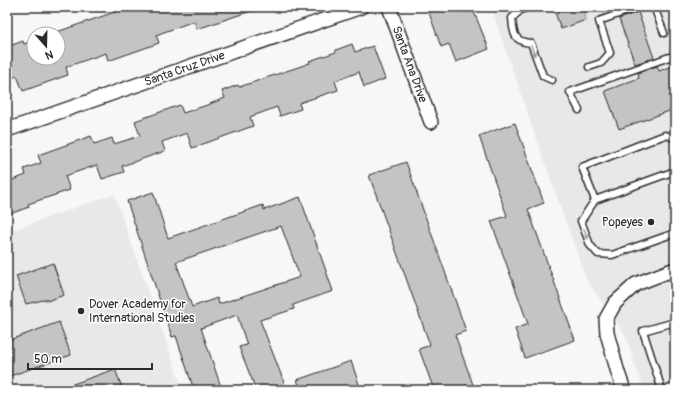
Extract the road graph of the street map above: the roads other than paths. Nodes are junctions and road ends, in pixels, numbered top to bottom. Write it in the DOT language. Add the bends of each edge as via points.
graph roads {
  1 [pos="362,7"];
  2 [pos="388,7"];
  3 [pos="531,7"];
  4 [pos="638,7"];
  5 [pos="654,7"];
  6 [pos="664,33"];
  7 [pos="675,55"];
  8 [pos="589,67"];
  9 [pos="552,80"];
  10 [pos="579,110"];
  11 [pos="431,122"];
  12 [pos="7,130"];
  13 [pos="675,138"];
  14 [pos="675,171"];
  15 [pos="595,200"];
  16 [pos="675,233"];
  17 [pos="675,269"];
  18 [pos="675,322"];
  19 [pos="624,390"];
  20 [pos="662,390"];
  1 -- 12 [label="street, Santa Cruz Drive"];
  2 -- 11 [label="street, Santa Ana Drive"];
  3 -- 9 [label="lane, one-way" via="522,9 512,18 513,29 517,39 530,43 543,76"];
  4 -- 8 [label="lane" via="599,21 610,53 601,63"];
  5 -- 6 [label="lane"];
  7 -- 10 [label="lane" via="570,92"];
  13 -- 15 [label="lane" via="665,135 582,167"];
  14 -- 15 [label="lane"];
  15 -- 16 [label="lane, one-way" via="581,222 590,245 598,254 612,255"];
  17 -- 19 [label="street" via="636,284 615,304 606,319 607,333"];
  18 -- 20 [label="lane" via="643,331"];
}
